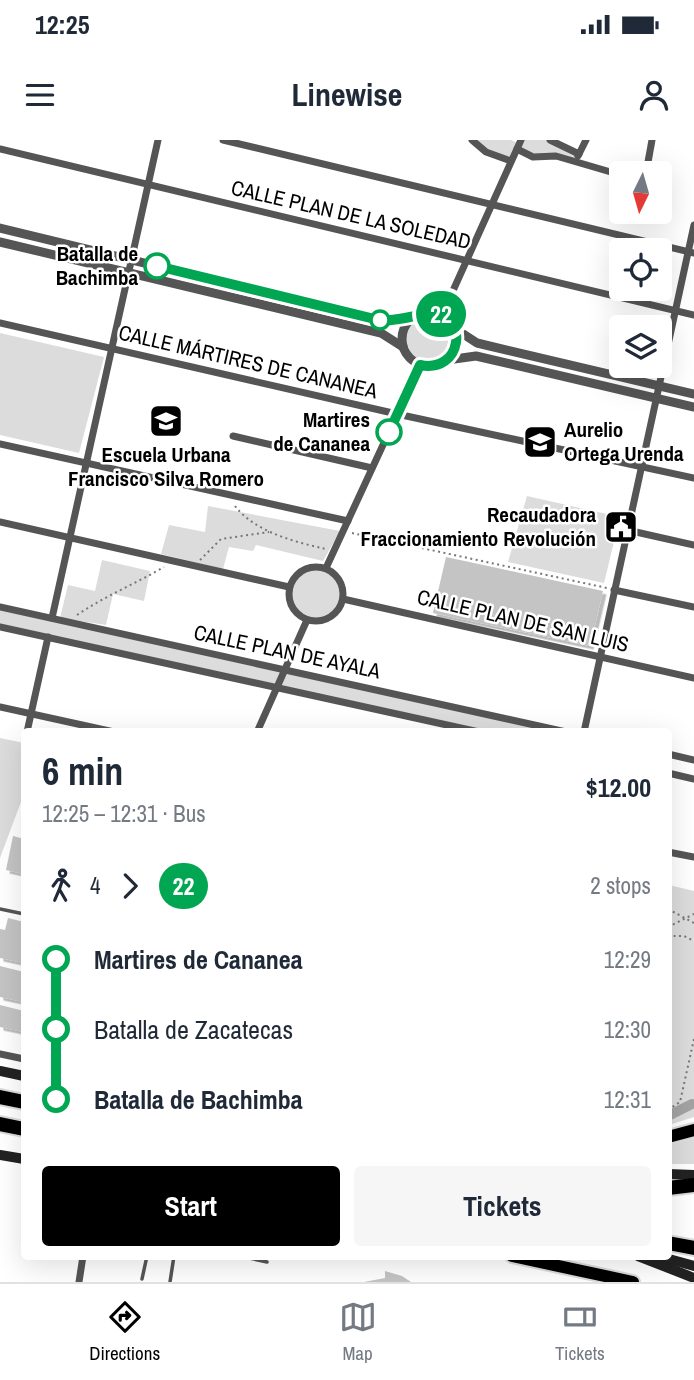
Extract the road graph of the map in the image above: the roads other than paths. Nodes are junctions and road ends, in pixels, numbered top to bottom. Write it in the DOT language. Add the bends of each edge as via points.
graph roads {
  1 [pos="158,140"];
  2 [pos="223,140"];
  3 [pos="472,140"];
  4 [pos="550,140"];
  5 [pos="586,140"];
  6 [pos="652,140"];
  7 [pos="519,143"];
  8 [pos="0,149"];
  9 [pos="579,154"];
  10 [pos="511,161"];
  11 [pos="648,161"];
  12 [pos="575,163"];
  13 [pos="609,172"];
  14 [pos="148,184"];
  15 [pos="492,204"];
  16 [pos="694,225"];
  17 [pos="0,229"];
  18 [pos="0,242"];
  19 [pos="691,252"];
  20 [pos="132,260"];
  21 [pos="467,260"];
  22 [pos="129,273"];
  23 [pos="676,310"];
  24 [pos="442,315"];
  25 [pos="694,315"];
  26 [pos="413,317"];
  27 [pos="0,323"];
  28 [pos="454,328"];
  29 [pos="403,348"];
  30 [pos="112,349"];
  31 [pos="447,360"];
  32 [pos="420,365"];
  33 [pos="659,386"];
  34 [pos="694,394"];
  35 [pos="656,399"];
  36 [pos="694,407"];
  37 [pos="397,414"];
  38 [pos="233,436"];
  39 [pos="0,444"];
  40 [pos="87,463"];
  41 [pos="641,466"];
  42 [pos="372,468"];
  43 [pos="694,478"];
  44 [pos="348,521"];
  45 [pos="0,522"];
  46 [pos="627,530"];
  47 [pos="70,538"];
  48 [pos="694,545"];
  49 [pos="326,568"];
  50 [pos="289,587"];
  51 [pos="614,590"];
  52 [pos="343,599"];
  53 [pos="0,607"];
  54 [pos="694,607"];
  55 [pos="52,618"];
  56 [pos="307,620"];
  57 [pos="0,627"];
  58 [pos="48,637"];
  59 [pos="600,657"];
  60 [pos="285,670"];
  61 [pos="694,678"];
  62 [pos="277,687"];
  63 [pos="0,707"];
  64 [pos="31,713"];
  65 [pos="28,728"];
  66 [pos="97,728"];
  67 [pos="259,728"];
  68 [pos="460,728"];
  69 [pos="548,728"];
  70 [pos="585,728"];
  71 [pos="672,755"];
  72 [pos="694,760"];
  73 [pos="672,774"];
  74 [pos="694,779"];
  75 [pos="672,853"];
  76 [pos="694,858"];
  77 [pos="0,909"];
  78 [pos="21,913"];
  79 [pos="0,1054"];
  80 [pos="21,1058"];
  81 [pos="0,1071"];
  82 [pos="21,1075"];
  83 [pos="0,1097"];
  84 [pos="21,1101"];
  85 [pos="0,1124"];
  86 [pos="21,1128"];
  87 [pos="694,1130"];
  88 [pos="672,1136"];
  89 [pos="0,1154"];
  90 [pos="21,1158"];
  91 [pos="672,1174"];
  92 [pos="694,1175"];
  93 [pos="694,1185"];
  94 [pos="672,1188"];
  95 [pos="672,1195"];
  96 [pos="694,1195"];
  97 [pos="672,1243"];
  98 [pos="694,1248"];
  99 [pos="82,1260"];
  100 [pos="146,1260"];
  101 [pos="173,1260"];
  102 [pos="258,1260"];
  103 [pos="531,1260"];
  104 [pos="648,1260"];
  105 [pos="672,1260"];
  106 [pos="267,1262"];
  107 [pos="694,1266"];
  108 [pos="694,1278"];
  109 [pos="142,1279"];
  110 [pos="79,1282"];
  111 [pos="170,1282"];
  112 [pos="634,1282"];
  1 -- 14 [label="street"];
  2 -- 15 [label="street"];
  3 -- 10 [label="street" via="486,152"];
  4 -- 9 [label="street"];
  5 -- 9 [label="street"];
  6 -- 11 [label="street"];
  7 -- 10 [label="street"];
  7 -- 12 [label="street" via="533,157 556,156"];
  8 -- 14 [label="street, CALLE PLAN DE LA SOLEDAD"];
  9 -- 12 [label="street"];
  10 -- 15 [label="street"];
  12 -- 13 [label="street"];
  14 -- 20 [label="street"];
  14 -- 21 [label="street, CALLE PLAN DE LA SOLEDAD"];
  15 -- 19 [label="street"];
  15 -- 21 [label="street"];
  16 -- 19 [label="street"];
  17 -- 20 [label="street"];
  18 -- 22 [label="street"];
  19 -- 23 [label="street"];
  20 -- 22 [label="street"];
  20 -- 26 [label="street" via="383,321"];
  21 -- 23 [label="street, CALLE PLAN DE LA SOLEDAD"];
  21 -- 24 [label="street"];
  22 -- 29 [label="street" via="381,332"];
  22 -- 30 [label="street"];
  23 -- 25 [label="street, CALLE PLAN DE LA SOLEDAD"];
  23 -- 33 [label="street"];
  24 -- 26 [label="street" via="427,312"];
  24 -- 28 [label="street"];
  26 -- 29 [label="street" via="403,331"];
  27 -- 30 [label="street, CALLE MÁRTIRES DE CANANEA"];
  28 -- 31 [label="street" via="456,345"];
  28 -- 33 [label="street" via="477,343"];
  29 -- 32 [label="street"];
  30 -- 37 [label="street, CALLE MÁRTIRES DE CANANEA"];
  30 -- 40 [label="street"];
  31 -- 32 [label="street" via="434,366"];
  31 -- 35 [label="street" via="476,356"];
  32 -- 37 [label="street"];
  33 -- 34 [label="street"];
  33 -- 35 [label="street"];
  35 -- 36 [label="street"];
  35 -- 41 [label="street"];
  37 -- 41 [label="street, CALLE MÁRTIRES DE CANANEA"];
  37 -- 42 [label="street"];
  38 -- 42 [label="street"];
  39 -- 40 [label="street"];
  40 -- 44 [label="street"];
  40 -- 47 [label="street"];
  41 -- 43 [label="street, CALLE MÁRTIRES DE CANANEA"];
  41 -- 46 [label="street"];
  42 -- 44 [label="street"];
  44 -- 49 [label="street"];
  45 -- 47 [label="street"];
  46 -- 48 [label="street"];
  46 -- 51 [label="street"];
  47 -- 50 [label="street"];
  47 -- 55 [label="street"];
  49 -- 50 [label="street" via="304,569"];
  49 -- 52 [label="street" via="340,580"];
  50 -- 56 [label="street" via="292,607"];
  51 -- 54 [label="street"];
  51 -- 59 [label="street"];
  52 -- 56 [label="street" via="330,617"];
  52 -- 59 [label="street, CALLE PLAN DE SAN LUIS"];
  53 -- 55 [label="street, CALLE PLAN DE AYALA"];
  55 -- 60 [label="street, CALLE PLAN DE AYALA"];
  56 -- 60 [label="street"];
  57 -- 58 [label="street, CALLE PLAN DE AYALA"];
  58 -- 62 [label="street, CALLE PLAN DE AYALA"];
  58 -- 64 [label="street"];
  59 -- 61 [label="street, CALLE PLAN DE SAN LUIS"];
  59 -- 70 [label="street"];
  60 -- 62 [label="street"];
  60 -- 69 [label="street, CALLE PLAN DE AYALA"];
  62 -- 67 [label="street"];
  62 -- 68 [label="street, CALLE PLAN DE AYALA"];
  63 -- 64 [label="street"];
  64 -- 65 [label="street"];
  64 -- 66 [label="street"];
  71 -- 72 [label="street"];
  73 -- 74 [label="street"];
  75 -- 76 [label="street"];
  77 -- 78 [label="lane"];
  79 -- 80 [label="street"];
  81 -- 82 [label="main road"];
  83 -- 84 [label="highway"];
  85 -- 86 [label="highway"];
  87 -- 88 [label="highway"];
  89 -- 90 [label="main road"];
  91 -- 92 [label="main road"];
  93 -- 94 [label="highway"];
  95 -- 96 [label="highway"];
  97 -- 98 [label="highway"];
  99 -- 110 [label="street"];
  100 -- 109 [label="lane"];
  101 -- 111 [label="lane"];
  102 -- 106 [label="lane"];
  103 -- 112 [label="highway"];
  104 -- 108 [label="main road"];
  105 -- 107 [label="main road"];
}
